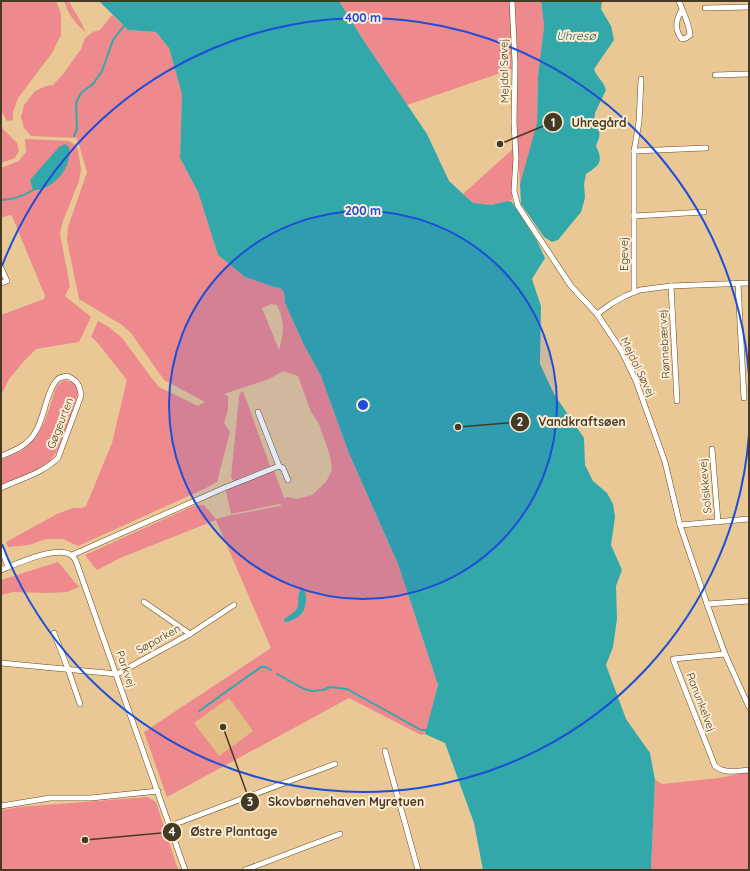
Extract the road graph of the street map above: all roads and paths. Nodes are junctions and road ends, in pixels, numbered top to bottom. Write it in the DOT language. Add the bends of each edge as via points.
graph roads {
  1 [pos="512,1"];
  2 [pos="679,1"];
  3 [pos="749,7"];
  4 [pos="705,8"];
  5 [pos="682,10"];
  6 [pos="749,74"];
  7 [pos="715,75"];
  8 [pos="641,79"];
  9 [pos="706,148"];
  10 [pos="634,151"];
  11 [pos="704,212"];
  12 [pos="634,216"];
  13 [pos="1,268"];
  14 [pos="1,283"];
  15 [pos="749,283"];
  16 [pos="738,284"];
  17 [pos="671,286"];
  18 [pos="634,292"];
  19 [pos="597,314"];
  20 [pos="744,398"];
  21 [pos="677,401"];
  22 [pos="258,412"];
  23 [pos="712,449"];
  24 [pos="1,456"];
  25 [pos="279,466"];
  26 [pos="288,480"];
  27 [pos="1,488"];
  28 [pos="749,520"];
  29 [pos="718,522"];
  30 [pos="680,525"];
  31 [pos="1,548"];
  32 [pos="72,555"];
  33 [pos="8,567"];
  34 [pos="1,570"];
  35 [pos="749,601"];
  36 [pos="144,602"];
  37 [pos="707,604"];
  38 [pos="234,605"];
  39 [pos="54,633"];
  40 [pos="190,634"];
  41 [pos="725,654"];
  42 [pos="1,663"];
  43 [pos="68,669"];
  44 [pos="117,674"];
  45 [pos="80,704"];
  46 [pos="749,707"];
  47 [pos="385,751"];
  48 [pos="335,764"];
  49 [pos="749,770"];
  50 [pos="158,791"];
  51 [pos="1,806"];
  52 [pos="170,826"];
  53 [pos="340,834"];
  54 [pos="185,870"];
  55 [pos="245,870"];
  56 [pos="418,870"];
  1 -- 19 [label="street, Mejdal Søvej" via="515,63 515,199 571,286"];
  2 -- 5 [label="street"];
  3 -- 4 [label="street"];
  5 -- 5 [label="street" via="690,29 690,35 682,39 676,26 677,17"];
  6 -- 7 [label="street"];
  8 -- 10 [label="street, Egevej" via="639,122"];
  9 -- 10 [label="street"];
  10 -- 12 [label="street, Egevej"];
  11 -- 12 [label="street"];
  12 -- 18 [label="street, Egevej"];
  13 -- 14 [label="street" via="6,281"];
  15 -- 16 [label="street"];
  16 -- 17 [label="street"];
  16 -- 20 [label="street"];
  17 -- 18 [label="street"];
  17 -- 21 [label="street, Rønnebærvej"];
  18 -- 19 [label="street"];
  19 -- 30 [label="street, Mejdal Søvej" via="621,350 636,381 665,462"];
  22 -- 25 [label="street"];
  23 -- 29 [label="street, Solsikkevej"];
  24 -- 27 [label="street, Gøgeurten" via="17,450 36,432 59,378 67,376 75,380 80,387 81,396 58,458 43,470"];
  25 -- 26 [label="street" via="283,468"];
  25 -- 32 [label="street"];
  28 -- 29 [label="street, Solsikkevej"];
  29 -- 30 [label="street, Solsikkevej"];
  30 -- 37 [label="street, Mejdal Søvej"];
  31 -- 33 [label="street"];
  32 -- 33 [label="street" via="62,552 48,553"];
  32 -- 44 [label="street, Parkvej"];
  33 -- 34 [label="street"];
  35 -- 37 [label="street"];
  36 -- 40 [label="street, Søparken"];
  37 -- 41 [label="street, Mejdal Søvej"];
  38 -- 40 [label="street, Søparken"];
  39 -- 43 [label="street"];
  40 -- 44 [label="street, Søparken"];
  41 -- 46 [label="street, Mejdal Søvej"];
  41 -- 49 [label="street, Ranunkelvej" via="673,659 715,766 721,771"];
  42 -- 43 [label="street"];
  43 -- 44 [label="street"];
  43 -- 45 [label="street"];
  44 -- 50 [label="street, Parkvej"];
  47 -- 56 [label="street"];
  48 -- 52 [label="street"];
  50 -- 51 [label="street" via="91,798 50,798"];
  50 -- 52 [label="street, Parkvej"];
  52 -- 54 [label="street, Parkvej"];
  53 -- 55 [label="street"];
}
